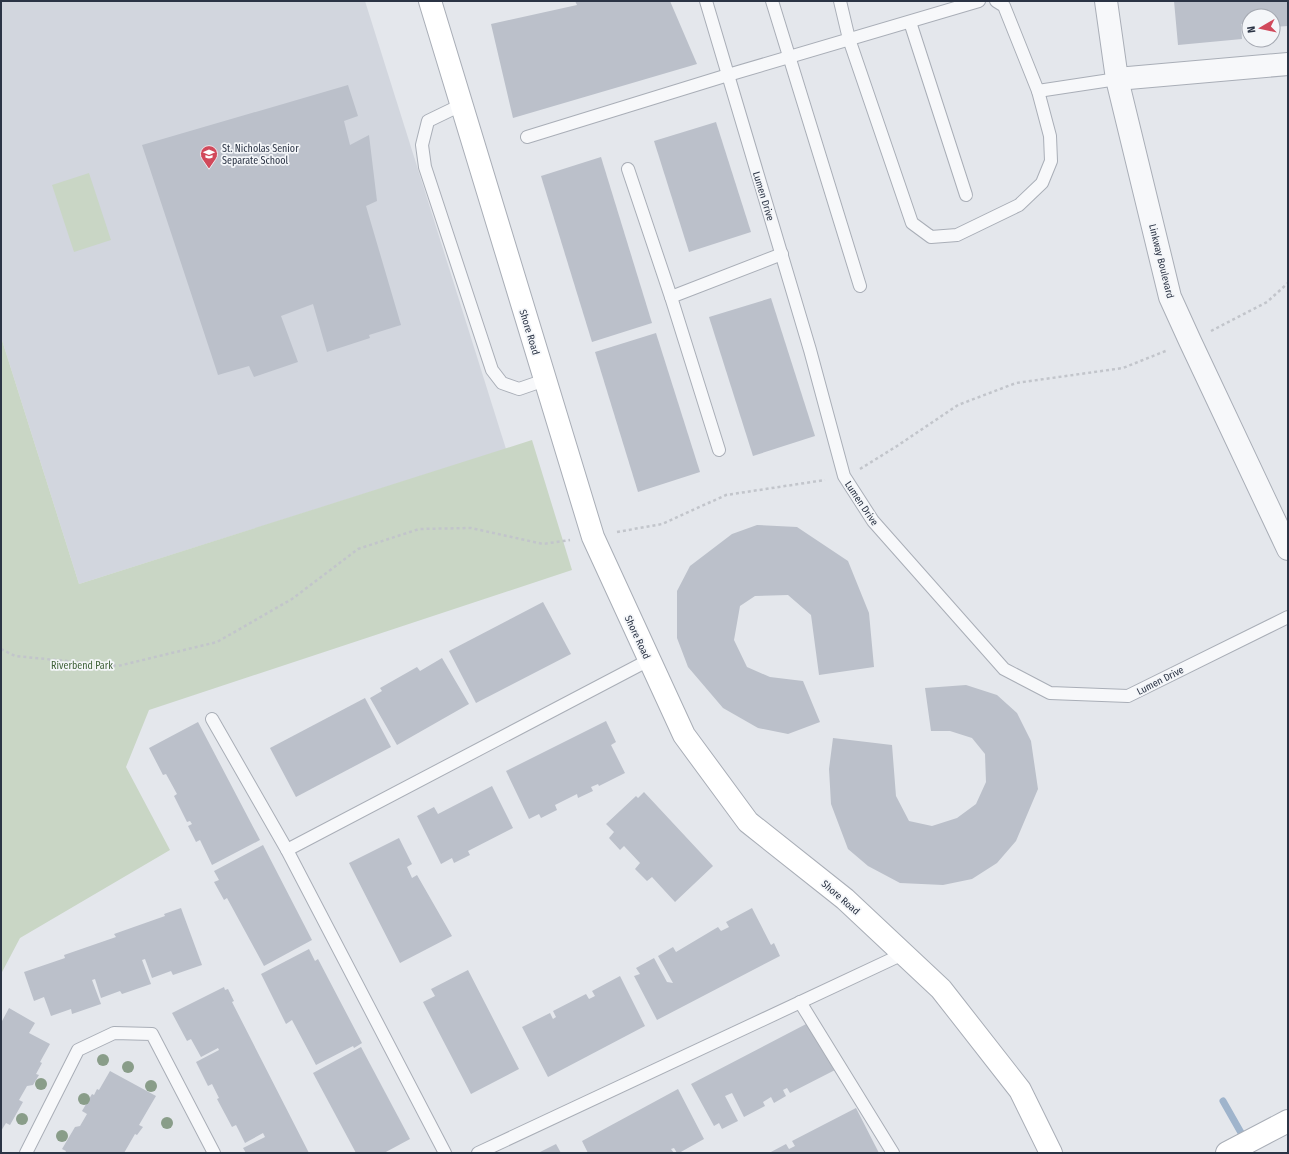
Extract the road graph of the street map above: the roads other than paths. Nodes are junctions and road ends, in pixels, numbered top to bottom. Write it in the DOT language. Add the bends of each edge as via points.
graph roads {
  1 [pos="430,1"];
  2 [pos="706,1"];
  3 [pos="772,1"];
  4 [pos="840,1"];
  5 [pos="979,1"];
  6 [pos="996,1"];
  7 [pos="1106,1"];
  8 [pos="910,22"];
  9 [pos="849,40"];
  10 [pos="790,57"];
  11 [pos="1288,64"];
  12 [pos="728,75"];
  13 [pos="1117,79"];
  14 [pos="1038,91"];
  15 [pos="461,105"];
  16 [pos="527,137"];
  17 [pos="628,169"];
  18 [pos="966,195"];
  19 [pos="782,254"];
  20 [pos="860,286"];
  21 [pos="671,297"];
  22 [pos="545,380"];
  23 [pos="719,450"];
  24 [pos="1288,549"];
  25 [pos="1288,616"];
  26 [pos="649,660"];
  27 [pos="212,720"];
  28 [pos="287,850"];
  29 [pos="903,954"];
  30 [pos="800,1002"];
  31 [pos="1288,1121"];
  32 [pos="26,1153"];
  33 [pos="214,1153"];
  34 [pos="445,1153"];
  35 [pos="478,1153"];
  36 [pos="893,1153"];
  37 [pos="1051,1153"];
  38 [pos="1226,1153"];
  1 -- 15 [label="street, Shore Road"];
  2 -- 12 [label="lane, Lumen Drive"];
  3 -- 10 [label="lane"];
  4 -- 9 [label="lane"];
  5 -- 8 [label="lane"];
  6 -- 14 [label="lane" via="1004,6"];
  7 -- 13 [label="street, Linkway Boulevard"];
  8 -- 9 [label="lane"];
  8 -- 18 [label="lane"];
  9 -- 10 [label="lane"];
  9 -- 14 [label="lane" via="912,223 931,236 957,235 1019,205 1042,183 1051,161 1050,136"];
  10 -- 12 [label="lane"];
  10 -- 20 [label="lane"];
  11 -- 13 [label="street"];
  12 -- 16 [label="lane"];
  12 -- 19 [label="lane, Lumen Drive"];
  13 -- 14 [label="lane"];
  13 -- 24 [label="street, Linkway Boulevard" via="1170,297"];
  15 -- 22 [label="street, Shore Road"];
  15 -- 22 [label="lane" via="428,121 422,144 425,168 492,370 502,383 519,389"];
  17 -- 21 [label="lane"];
  19 -- 21 [label="lane"];
  19 -- 25 [label="lane, Lumen Drive" via="844,476 873,521 1004,669 1050,693 1128,696"];
  21 -- 23 [label="lane"];
  22 -- 26 [label="street, Shore Road" via="593,537"];
  26 -- 28 [label="lane"];
  26 -- 29 [label="street, Shore Road" via="684,735 748,822 845,899"];
  27 -- 28 [label="lane"];
  28 -- 34 [label="lane"];
  29 -- 30 [label="lane"];
  29 -- 37 [label="street, Shore Road" via="941,989 1020,1090"];
  30 -- 35 [label="lane"];
  30 -- 36 [label="lane"];
  31 -- 38 [label="street"];
  32 -- 33 [label="lane" via="78,1050 114,1033 152,1034"];
}
